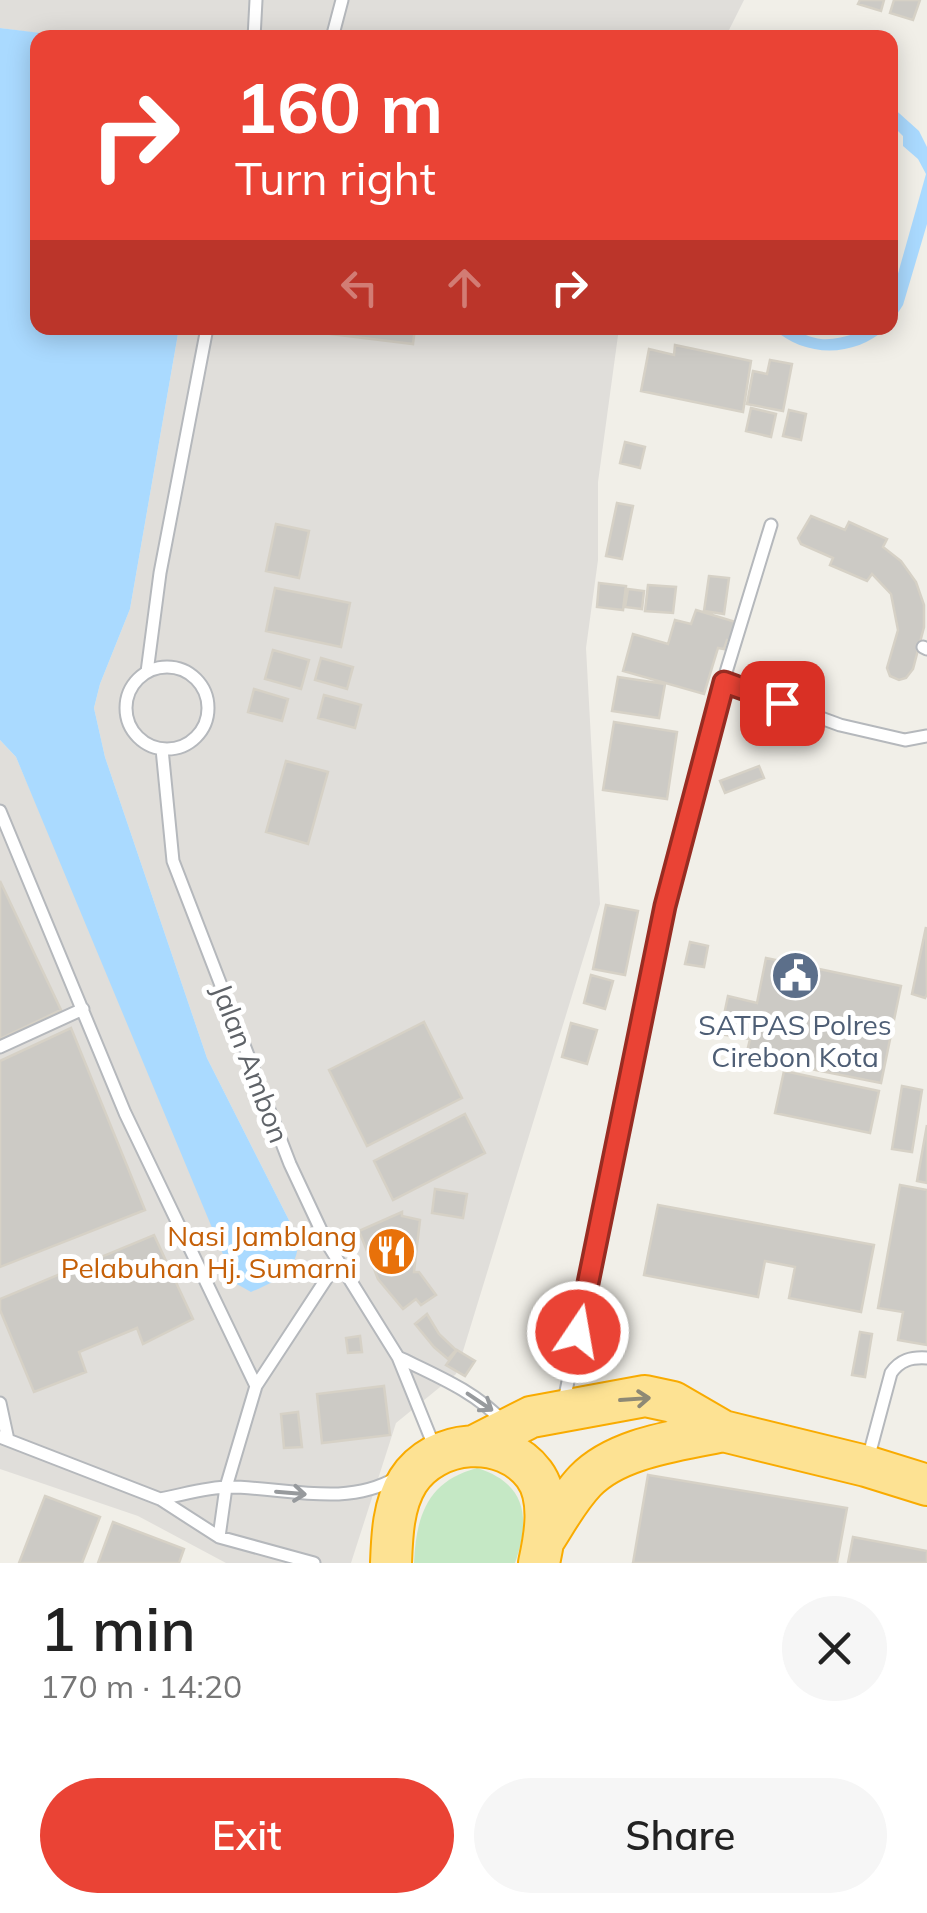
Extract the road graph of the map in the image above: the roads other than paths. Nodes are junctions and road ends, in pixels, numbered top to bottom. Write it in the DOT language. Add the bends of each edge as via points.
graph roads {
  1 [pos="256,0"];
  2 [pos="342,0"];
  3 [pos="254,30"];
  4 [pos="334,30"];
  5 [pos="207,335"];
  6 [pos="770,525"];
  7 [pos="147,672"];
  8 [pos="724,682"];
  9 [pos="927,736"];
  10 [pos="162,749"];
  11 [pos="0,811"];
  12 [pos="84,1009"];
  13 [pos="0,1048"];
  14 [pos="338,1261"];
  15 [pos="398,1357"];
  16 [pos="927,1358"];
  17 [pos="256,1386"];
  18 [pos="0,1403"];
  19 [pos="562,1410"];
  20 [pos="724,1431"];
  21 [pos="4,1438"];
  22 [pos="463,1447"];
  23 [pos="866,1466"];
  24 [pos="927,1485"];
  25 [pos="226,1486"];
  26 [pos="160,1499"];
  27 [pos="219,1537"];
  28 [pos="542,1551"];
  29 [pos="314,1563"];
  30 [pos="391,1563"];
  1 -- 3 [label="lane"];
  2 -- 4 [label="lane"];
  5 -- 7 [label="lane"];
  6 -- 8 [label="lane"];
  7 -- 10 [label="lane" via="130,691 126,716 139,738"];
  7 -- 10 [label="lane" via="184,671 206,700 196,736"];
  8 -- 9 [label="lane" via="840,725 905,740"];
  8 -- 19 [label="lane" via="665,906"];
  10 -- 14 [label="lane, Jalan Ambon" via="172,861 290,1164"];
  11 -- 12 [label="lane"];
  12 -- 13 [label="lane"];
  12 -- 17 [label="lane" via="125,1113"];
  14 -- 15 [label="lane, Jalan Ambon"];
  14 -- 17 [label="lane"];
  15 -- 22 [label="lane, Jalan Ambon"];
  15 -- 22 [label="lane, Jalan Ambon, one-way" via="492,1408"];
  16 -- 23 [label="lane" via="898,1364 891,1374"];
  17 -- 25 [label="lane"];
  18 -- 21 [label="lane"];
  19 -- 20 [label="highway, one-way" via="645,1396 673,1402"];
  19 -- 22 [label="highway"];
  20 -- 23 [label="highway"];
  20 -- 28 [label="highway" via="608,1464 586,1479"];
  21 -- 26 [label="lane"];
  25 -- 22 [label="lane, one-way" via="346,1493 383,1486"];
  22 -- 28 [label="highway" via="498,1449 535,1474 544,1498"];
  22 -- 30 [label="highway" via="408,1480 397,1506"];
  23 -- 24 [label="highway"];
  25 -- 26 [label="lane"];
  25 -- 27 [label="lane"];
  26 -- 27 [label="lane"];
  27 -- 29 [label="lane"];
}
